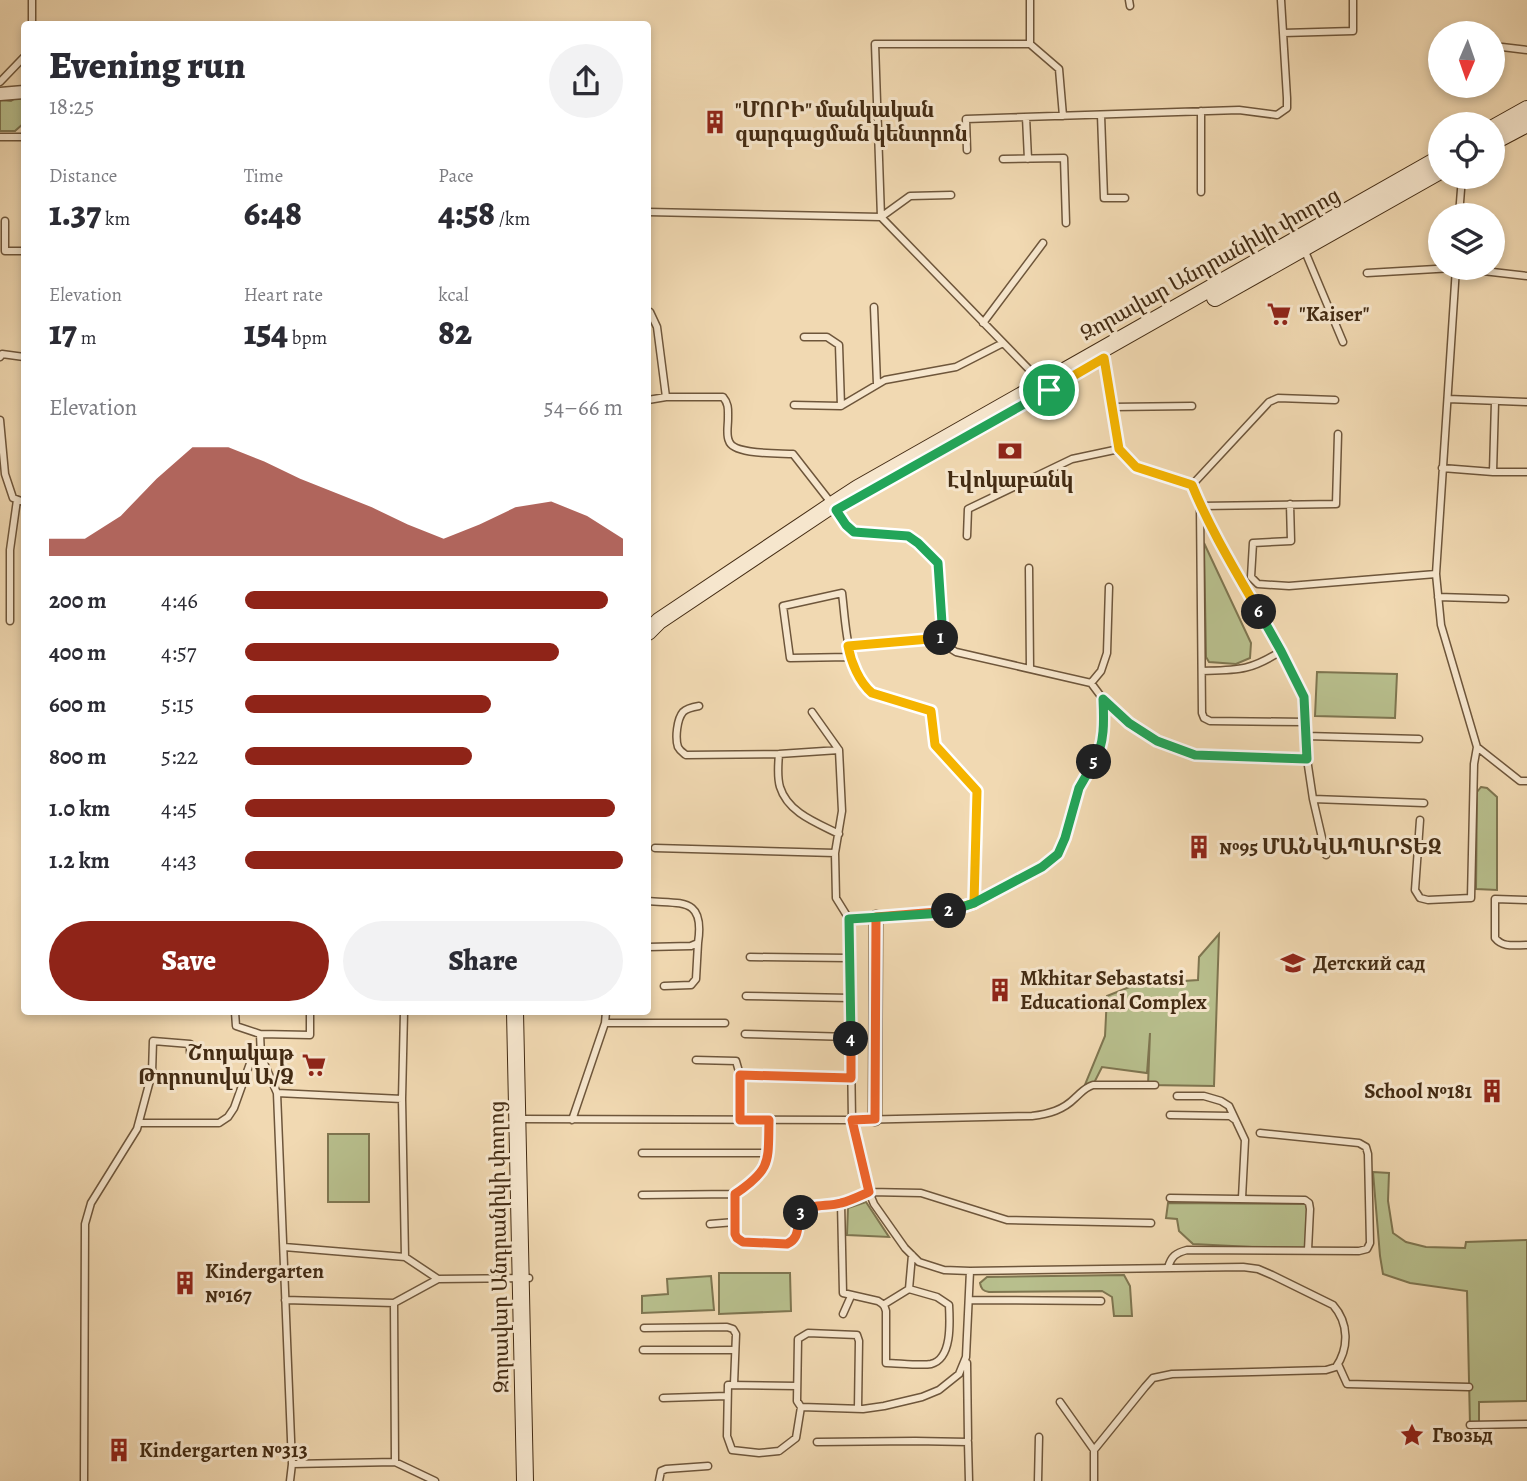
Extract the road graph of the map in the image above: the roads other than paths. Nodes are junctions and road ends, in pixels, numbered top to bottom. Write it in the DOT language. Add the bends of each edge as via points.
graph roads {
  1 [pos="32,0"];
  2 [pos="1030,0"];
  3 [pos="1281,0"];
  4 [pos="1353,0"];
  5 [pos="32,21"];
  6 [pos="1283,33"];
  7 [pos="1030,44"];
  8 [pos="1505,47"];
  9 [pos="1527,50"];
  10 [pos="21,60"];
  11 [pos="0,82"];
  12 [pos="21,92"];
  13 [pos="0,94"];
  14 [pos="1527,109"];
  15 [pos="1201,111"];
  16 [pos="1101,115"];
  17 [pos="1063,116"];
  18 [pos="1026,117"];
  19 [pos="1505,121"];
  20 [pos="1527,124"];
  21 [pos="1505,136"];
  22 [pos="0,137"];
  23 [pos="21,137"];
  24 [pos="967,150"];
  25 [pos="1003,159"];
  26 [pos="1028,159"];
  27 [pos="1428,165"];
  28 [pos="1428,178"];
  29 [pos="1201,192"];
  30 [pos="951,195"];
  31 [pos="1125,198"];
  32 [pos="651,212"];
  33 [pos="881,217"];
  34 [pos="5,221"];
  35 [pos="1066,223"];
  36 [pos="1043,243"];
  37 [pos="1304,249"];
  38 [pos="21,251"];
  39 [pos="1428,270"];
  40 [pos="1367,273"];
  41 [pos="1505,274"];
  42 [pos="1527,276"];
  43 [pos="1454,280"];
  44 [pos="874,307"];
  45 [pos="651,314"];
  46 [pos="983,323"];
  47 [pos="804,337"];
  48 [pos="1343,342"];
  49 [pos="1003,343"];
  50 [pos="0,357"];
  51 [pos="21,357"];
  52 [pos="1104,358"];
  53 [pos="877,384"];
  54 [pos="1045,387"];
  55 [pos="666,397"];
  56 [pos="1447,399"];
  57 [pos="651,400"];
  58 [pos="1335,400"];
  59 [pos="1495,402"];
  60 [pos="1527,402"];
  61 [pos="794,405"];
  62 [pos="841,406"];
  63 [pos="1192,406"];
  64 [pos="1112,407"];
  65 [pos="0,420"];
  66 [pos="1338,434"];
  67 [pos="1119,449"];
  68 [pos="1442,468"];
  69 [pos="1493,472"];
  70 [pos="1527,472"];
  71 [pos="1192,485"];
  72 [pos="21,501"];
  73 [pos="1290,504"];
  74 [pos="1200,506"];
  75 [pos="834,508"];
  76 [pos="967,536"];
  77 [pos="1030,568"];
  78 [pos="1436,574"];
  79 [pos="1110,587"];
  80 [pos="1438,597"];
  81 [pos="1505,599"];
  82 [pos="10,621"];
  83 [pos="656,623"];
  84 [pos="943,638"];
  85 [pos="848,646"];
  86 [pos="1281,651"];
  87 [pos="850,657"];
  88 [pos="1030,668"];
  89 [pos="1202,671"];
  90 [pos="1091,683"];
  91 [pos="1103,699"];
  92 [pos="699,706"];
  93 [pos="812,712"];
  94 [pos="1306,722"];
  95 [pos="1306,736"];
  96 [pos="1419,739"];
  97 [pos="1477,747"];
  98 [pos="839,750"];
  99 [pos="779,754"];
  100 [pos="1307,759"];
  101 [pos="1527,781"];
  102 [pos="1313,799"];
  103 [pos="1423,803"];
  104 [pos="1420,820"];
  105 [pos="839,834"];
  106 [pos="655,848"];
  107 [pos="835,853"];
  108 [pos="1326,855"];
  109 [pos="1527,900"];
  110 [pos="651,901"];
  111 [pos="974,903"];
  112 [pos="876,917"];
  113 [pos="849,919"];
  114 [pos="698,943"];
  115 [pos="1527,945"];
  116 [pos="651,947"];
  117 [pos="750,957"];
  118 [pos="849,958"];
  119 [pos="664,986"];
  120 [pos="746,996"];
  121 [pos="850,998"];
  122 [pos="235,1015"];
  123 [pos="310,1015"];
  124 [pos="404,1015"];
  125 [pos="515,1015"];
  126 [pos="524,1015"];
  127 [pos="606,1015"];
  128 [pos="605,1023"];
  129 [pos="725,1023"];
  130 [pos="260,1034"];
  131 [pos="746,1034"];
  132 [pos="851,1037"];
  133 [pos="257,1055"];
  134 [pos="696,1060"];
  135 [pos="740,1075"];
  136 [pos="851,1078"];
  137 [pos="1155,1085"];
  138 [pos="277,1093"];
  139 [pos="1177,1096"];
  140 [pos="402,1099"];
  141 [pos="1171,1115"];
  142 [pos="522,1119"];
  143 [pos="875,1119"];
  144 [pos="572,1120"];
  145 [pos="740,1120"];
  146 [pos="769,1120"];
  147 [pos="852,1120"];
  148 [pos="1236,1120"];
  149 [pos="139,1123"];
  150 [pos="1260,1133"];
  151 [pos="642,1153"];
  152 [pos="768,1153"];
  153 [pos="869,1192"];
  154 [pos="735,1194"];
  155 [pos="642,1195"];
  156 [pos="1170,1198"];
  157 [pos="1242,1198"];
  158 [pos="841,1203"];
  159 [pos="735,1222"];
  160 [pos="1151,1223"];
  161 [pos="710,1224"];
  162 [pos="284,1247"];
  163 [pos="1308,1250"];
  164 [pos="912,1255"];
  165 [pos="405,1257"];
  166 [pos="1168,1268"];
  167 [pos="970,1271"];
  168 [pos="525,1278"];
  169 [pos="438,1279"];
  170 [pos="909,1289"];
  171 [pos="851,1296"];
  172 [pos="285,1300"];
  173 [pos="970,1300"];
  174 [pos="1101,1301"];
  175 [pos="394,1303"];
  176 [pos="883,1305"];
  177 [pos="844,1314"];
  178 [pos="644,1328"];
  179 [pos="643,1350"];
  180 [pos="735,1350"];
  181 [pos="967,1357"];
  182 [pos="1338,1364"];
  183 [pos="734,1384"];
  184 [pos="797,1386"];
  185 [pos="1469,1387"];
  186 [pos="727,1396"];
  187 [pos="663,1398"];
  188 [pos="1060,1402"];
  189 [pos="801,1406"];
  190 [pos="858,1408"];
  191 [pos="1527,1424"];
  192 [pos="1470,1425"];
  193 [pos="1039,1437"];
  194 [pos="968,1439"];
  195 [pos="817,1442"];
  196 [pos="1094,1450"];
  197 [pos="395,1462"];
  198 [pos="292,1464"];
  199 [pos="708,1466"];
  200 [pos="84,1481"];
  201 [pos="290,1481"];
  202 [pos="435,1481"];
  203 [pos="525,1481"];
  204 [pos="533,1481"];
  205 [pos="659,1481"];
  206 [pos="969,1481"];
  207 [pos="1038,1481"];
  208 [pos="1094,1481"];
  1 -- 5 [label="lane"];
  2 -- 7 [label="lane"];
  3 -- 6 [label="lane"];
  4 -- 6 [label="lane" via="1353,31"];
  6 -- 15 [label="lane" via="1287,108 1277,115"];
  7 -- 17 [label="lane" via="1059,69"];
  7 -- 33 [label="lane" via="874,44"];
  8 -- 9 [label="lane"];
  10 -- 11 [label="lane"];
  12 -- 13 [label="street"];
  14 -- 19 [label="main road"];
  15 -- 16 [label="lane"];
  15 -- 29 [label="lane"];
  16 -- 17 [label="lane"];
  16 -- 31 [label="lane" via="1104,198"];
  17 -- 18 [label="lane"];
  18 -- 24 [label="lane" via="966,119"];
  18 -- 26 [label="lane"];
  20 -- 21 [label="main road"];
  22 -- 23 [label="lane"];
  25 -- 26 [label="lane"];
  26 -- 35 [label="lane" via="1064,158"];
  27 -- 54 [label="main road, Զորավար Անդրանիկի փողոց"];
  28 -- 37 [label="main road, Զորավար Անդրանիկի փողոց"];
  30 -- 33 [label="lane" via="910,196"];
  32 -- 33 [label="lane"];
  33 -- 46 [label="lane"];
  34 -- 38 [label="lane" via="5,251"];
  36 -- 46 [label="lane"];
  37 -- 48 [label="lane"];
  37 -- 52 [label="main road, Զորավար Անդրանիկի փողոց"];
  39 -- 40 [label="lane"];
  41 -- 42 [label="lane"];
  43 -- 56 [label="lane"];
  44 -- 53 [label="lane"];
  45 -- 55 [label="lane" via="657,327"];
  46 -- 49 [label="lane"];
  47 -- 62 [label="lane" via="827,337 839,345"];
  49 -- 53 [label="lane" via="956,367"];
  49 -- 54 [label="lane"];
  50 -- 51 [label="lane"];
  52 -- 54 [label="main road, Զորավար Անդրանիկի փողոց"];
  52 -- 64 [label="lane"];
  53 -- 62 [label="lane"];
  54 -- 75 [label="main road, Զորավար Անդրանիկի փողոց"];
  55 -- 57 [label="lane"];
  55 -- 75 [label="lane" via="723,397 730,445 739,451 793,454"];
  56 -- 59 [label="lane"];
  56 -- 68 [label="lane"];
  58 -- 71 [label="lane" via="1278,398 1269,402"];
  59 -- 60 [label="lane"];
  59 -- 69 [label="lane"];
  61 -- 62 [label="lane"];
  63 -- 64 [label="lane"];
  64 -- 67 [label="lane"];
  65 -- 72 [label="lane" via="5,474 13,498"];
  66 -- 73 [label="lane" via="1336,504"];
  67 -- 71 [label="lane" via="1136,467"];
  67 -- 76 [label="lane" via="1072,459 968,509"];
  68 -- 69 [label="lane"];
  68 -- 78 [label="lane"];
  69 -- 70 [label="lane"];
  71 -- 74 [label="lane"];
  72 -- 82 [label="lane" via="10,550"];
  73 -- 74 [label="lane"];
  73 -- 78 [label="lane" via="1292,541 1253,543 1251,577 1258,584 1289,586"];
  74 -- 86 [label="lane"];
  74 -- 89 [label="lane"];
  75 -- 83 [label="main road, Զորավար Անդրանիկի փողոց"];
  75 -- 84 [label="lane" via="854,532 908,536 938,563"];
  77 -- 88 [label="lane"];
  78 -- 80 [label="lane"];
  79 -- 90 [label="lane" via="1107,653"];
  80 -- 81 [label="lane"];
  80 -- 97 [label="lane" via="1441,625"];
  84 -- 85 [label="lane"];
  84 -- 88 [label="lane" via="956,652"];
  85 -- 87 [label="lane"];
  85 -- 87 [label="lane" via="842,593 783,606 790,658"];
  86 -- 89 [label="lane" via="1251,668"];
  86 -- 94 [label="lane" via="1304,697"];
  87 -- 111 [label="lane" via="872,693 931,711 935,745 977,791"];
  88 -- 90 [label="lane"];
  89 -- 94 [label="lane" via="1202,713 1210,721"];
  90 -- 91 [label="lane"];
  91 -- 100 [label="lane" via="1157,741 1195,755"];
  91 -- 111 [label="lane" via="1104,726 1097,757 1079,788 1058,854"];
  92 -- 99 [label="lane" via="683,711 678,720 677,744 686,755"];
  93 -- 98 [label="lane"];
  94 -- 95 [label="lane"];
  95 -- 96 [label="lane"];
  95 -- 100 [label="lane"];
  97 -- 101 [label="lane" via="1520,781"];
  97 -- 104 [label="lane" via="1471,898 1420,898 1415,890"];
  98 -- 99 [label="lane"];
  98 -- 105 [label="lane"];
  99 -- 105 [label="lane" via="780,788 788,804"];
  100 -- 102 [label="lane"];
  102 -- 103 [label="lane"];
  102 -- 108 [label="lane"];
  105 -- 107 [label="lane"];
  106 -- 107 [label="lane"];
  107 -- 113 [label="lane" via="836,898"];
  109 -- 115 [label="lane" via="1495,899 1495,938 1504,945"];
  110 -- 114 [label="lane" via="690,905 699,919"];
  111 -- 112 [label="lane" via="944,913"];
  112 -- 113 [label="lane"];
  112 -- 143 [label="street"];
  113 -- 118 [label="lane"];
  114 -- 116 [label="lane"];
  114 -- 119 [label="lane" via="696,979 691,985"];
  117 -- 118 [label="lane"];
  118 -- 121 [label="lane"];
  120 -- 121 [label="lane"];
  121 -- 132 [label="lane"];
  122 -- 130 [label="lane" via="236,1026"];
  123 -- 130 [label="lane" via="310,1035"];
  124 -- 140 [label="lane"];
  125 -- 142 [label="main road, Զորավար Անդրանիկի փողոց"];
  126 -- 142 [label="main road, Զորավար Անդրանիկի փողոց"];
  127 -- 128 [label="lane"];
  128 -- 129 [label="lane"];
  128 -- 144 [label="lane"];
  130 -- 133 [label="lane"];
  131 -- 132 [label="lane"];
  132 -- 136 [label="lane"];
  133 -- 138 [label="lane"];
  133 -- 149 [label="lane" via="234,1108 219,1123"];
  133 -- 149 [label="lane" via="190,1052 190,1044 153,1041 152,1073"];
  134 -- 135 [label="lane" via="736,1061"];
  135 -- 136 [label="lane"];
  135 -- 145 [label="lane"];
  136 -- 147 [label="lane"];
  137 -- 143 [label="lane" via="1084,1087 1062,1109 1032,1116"];
  138 -- 140 [label="lane"];
  138 -- 162 [label="lane"];
  139 -- 148 [label="lane" via="1221,1101"];
  140 -- 165 [label="lane"];
  141 -- 148 [label="lane" via="1230,1116"];
  142 -- 144 [label="lane"];
  142 -- 168 [label="main road, Զորավար Անդրանիկի փողոց"];
  143 -- 147 [label="lane"];
  144 -- 145 [label="lane"];
  145 -- 146 [label="lane"];
  146 -- 147 [label="lane"];
  146 -- 152 [label="lane"];
  147 -- 153 [label="lane"];
  148 -- 157 [label="lane" via="1245,1140"];
  149 -- 200 [label="lane" via="91,1203 85,1224"];
  150 -- 163 [label="lane" via="1366,1147 1367,1249"];
  151 -- 152 [label="lane"];
  152 -- 154 [label="lane" via="765,1168"];
  153 -- 158 [label="lane"];
  153 -- 160 [label="lane" via="921,1193 1007,1220"];
  153 -- 164 [label="lane"];
  154 -- 155 [label="lane"];
  154 -- 159 [label="lane"];
  156 -- 157 [label="lane"];
  157 -- 163 [label="lane" via="1309,1203"];
  158 -- 159 [label="lane" via="802,1210 797,1235 787,1244 743,1242 735,1234"];
  158 -- 171 [label="lane" via="843,1293"];
  159 -- 161 [label="lane"];
  162 -- 165 [label="lane"];
  162 -- 172 [label="lane"];
  163 -- 166 [label="lane" via="1187,1250 1170,1258"];
  164 -- 167 [label="lane" via="944,1270"];
  164 -- 170 [label="lane"];
  165 -- 169 [label="lane"];
  166 -- 167 [label="lane"];
  166 -- 182 [label="lane" via="1258,1269 1334,1306 1347,1330"];
  167 -- 173 [label="lane"];
  168 -- 169 [label="lane"];
  168 -- 203 [label="main road, Զորավար Անդրանիկի փողոց"];
  168 -- 204 [label="main road, Զորավար Անդրանիկի փողոց"];
  169 -- 175 [label="lane"];
  170 -- 176 [label="lane"];
  170 -- 176 [label="lane" via="949,1305 944,1354 932,1364 886,1363"];
  171 -- 176 [label="lane"];
  171 -- 177 [label="lane"];
  172 -- 175 [label="lane"];
  172 -- 198 [label="lane"];
  173 -- 174 [label="lane"];
  173 -- 181 [label="lane"];
  175 -- 197 [label="lane"];
  178 -- 180 [label="lane" via="727,1327 736,1334"];
  179 -- 180 [label="lane"];
  180 -- 183 [label="lane"];
  181 -- 190 [label="lane" via="960,1374 922,1398"];
  181 -- 194 [label="lane"];
  182 -- 185 [label="lane" via="1347,1384"];
  182 -- 196 [label="lane" via="1326,1370 1153,1378"];
  183 -- 184 [label="lane"];
  183 -- 186 [label="lane" via="728,1385"];
  184 -- 189 [label="lane"];
  184 -- 190 [label="lane" via="798,1339 808,1333 857,1335"];
  186 -- 187 [label="lane"];
  186 -- 189 [label="lane" via="727,1436 733,1450 779,1451 796,1438"];
  188 -- 196 [label="lane"];
  189 -- 190 [label="lane"];
  191 -- 192 [label="lane"];
  193 -- 207 [label="lane"];
  195 -- 206 [label="lane" via="968,1442"];
  196 -- 208 [label="lane"];
  197 -- 198 [label="lane"];
  197 -- 202 [label="lane"];
  198 -- 201 [label="lane"];
  199 -- 205 [label="lane" via="666,1469"];
}
